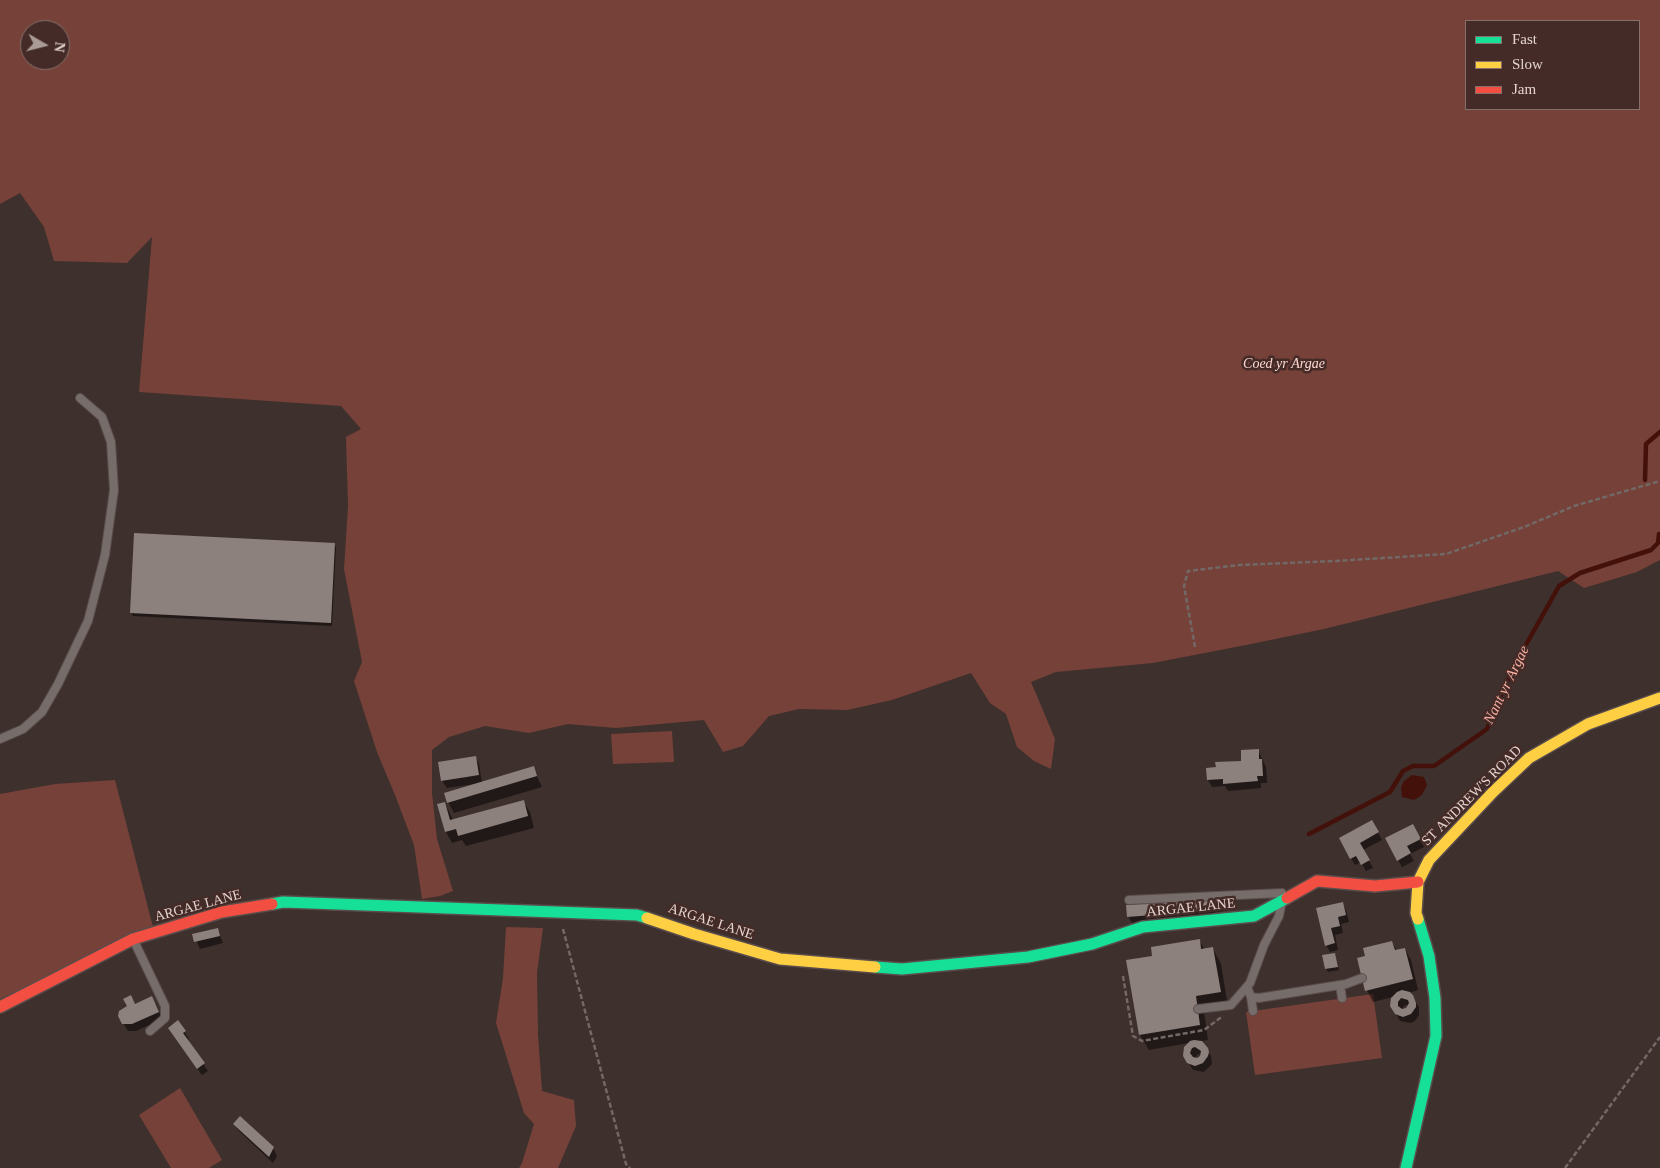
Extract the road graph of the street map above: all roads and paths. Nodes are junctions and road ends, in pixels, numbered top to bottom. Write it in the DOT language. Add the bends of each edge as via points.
graph roads {
  1 [pos="80,398"];
  2 [pos="1660,481"];
  3 [pos="1195,647"];
  4 [pos="1660,698"];
  5 [pos="0,739"];
  6 [pos="1418,882"];
  7 [pos="1296,893"];
  8 [pos="1129,900"];
  9 [pos="1281,901"];
  10 [pos="561,921"];
  11 [pos="133,939"];
  12 [pos="1123,976"];
  13 [pos="1362,978"];
  14 [pos="1340,985"];
  15 [pos="1247,987"];
  16 [pos="1251,996"];
  17 [pos="1342,998"];
  18 [pos="1231,1005"];
  19 [pos="0,1006"];
  20 [pos="1198,1009"];
  21 [pos="1253,1011"];
  22 [pos="150,1031"];
  23 [pos="1660,1037"];
  24 [pos="630,1168"];
  25 [pos="1406,1168"];
  26 [pos="1565,1168"];
  1 -- 5 [label="lane" via="102,417 112,442 114,490 105,555 88,622 58,684 42,712 24,730"];
  2 -- 3 [label="path" via="1574,506 1446,554 1239,565 1188,571 1184,586"];
  4 -- 6 [label="street, ST ANDREW'S ROAD" via="1588,724 1529,758 1445,842"];
  6 -- 7 [label="street, ARGAE LANE" via="1375,886 1317,881"];
  6 -- 25 [label="street, ST ANDREW'S ROAD" via="1416,913 1429,956 1436,1036"];
  7 -- 8 [label="lane"];
  7 -- 9 [label="street, ARGAE LANE"];
  9 -- 11 [label="street, ARGAE LANE" via="1254,916 1143,927 1092,944 1028,957 902,969 780,959 638,915 283,902 222,912"];
  9 -- 15 [label="lane" via="1279,916"];
  10 -- 24 [label="path" via="626,1164"];
  11 -- 19 [label="street, ARGAE LANE"];
  11 -- 22 [label="lane" via="165,1006 165,1018"];
  12 -- 18 [label="path" via="1133,1036 1142,1041 1204,1030 1221,1018"];
  13 -- 14 [label="lane"];
  14 -- 16 [label="lane" via="1259,998"];
  14 -- 17 [label="lane"];
  15 -- 16 [label="lane"];
  15 -- 18 [label="lane"];
  16 -- 21 [label="lane"];
  18 -- 20 [label="lane"];
  23 -- 26 [label="path"];
}
